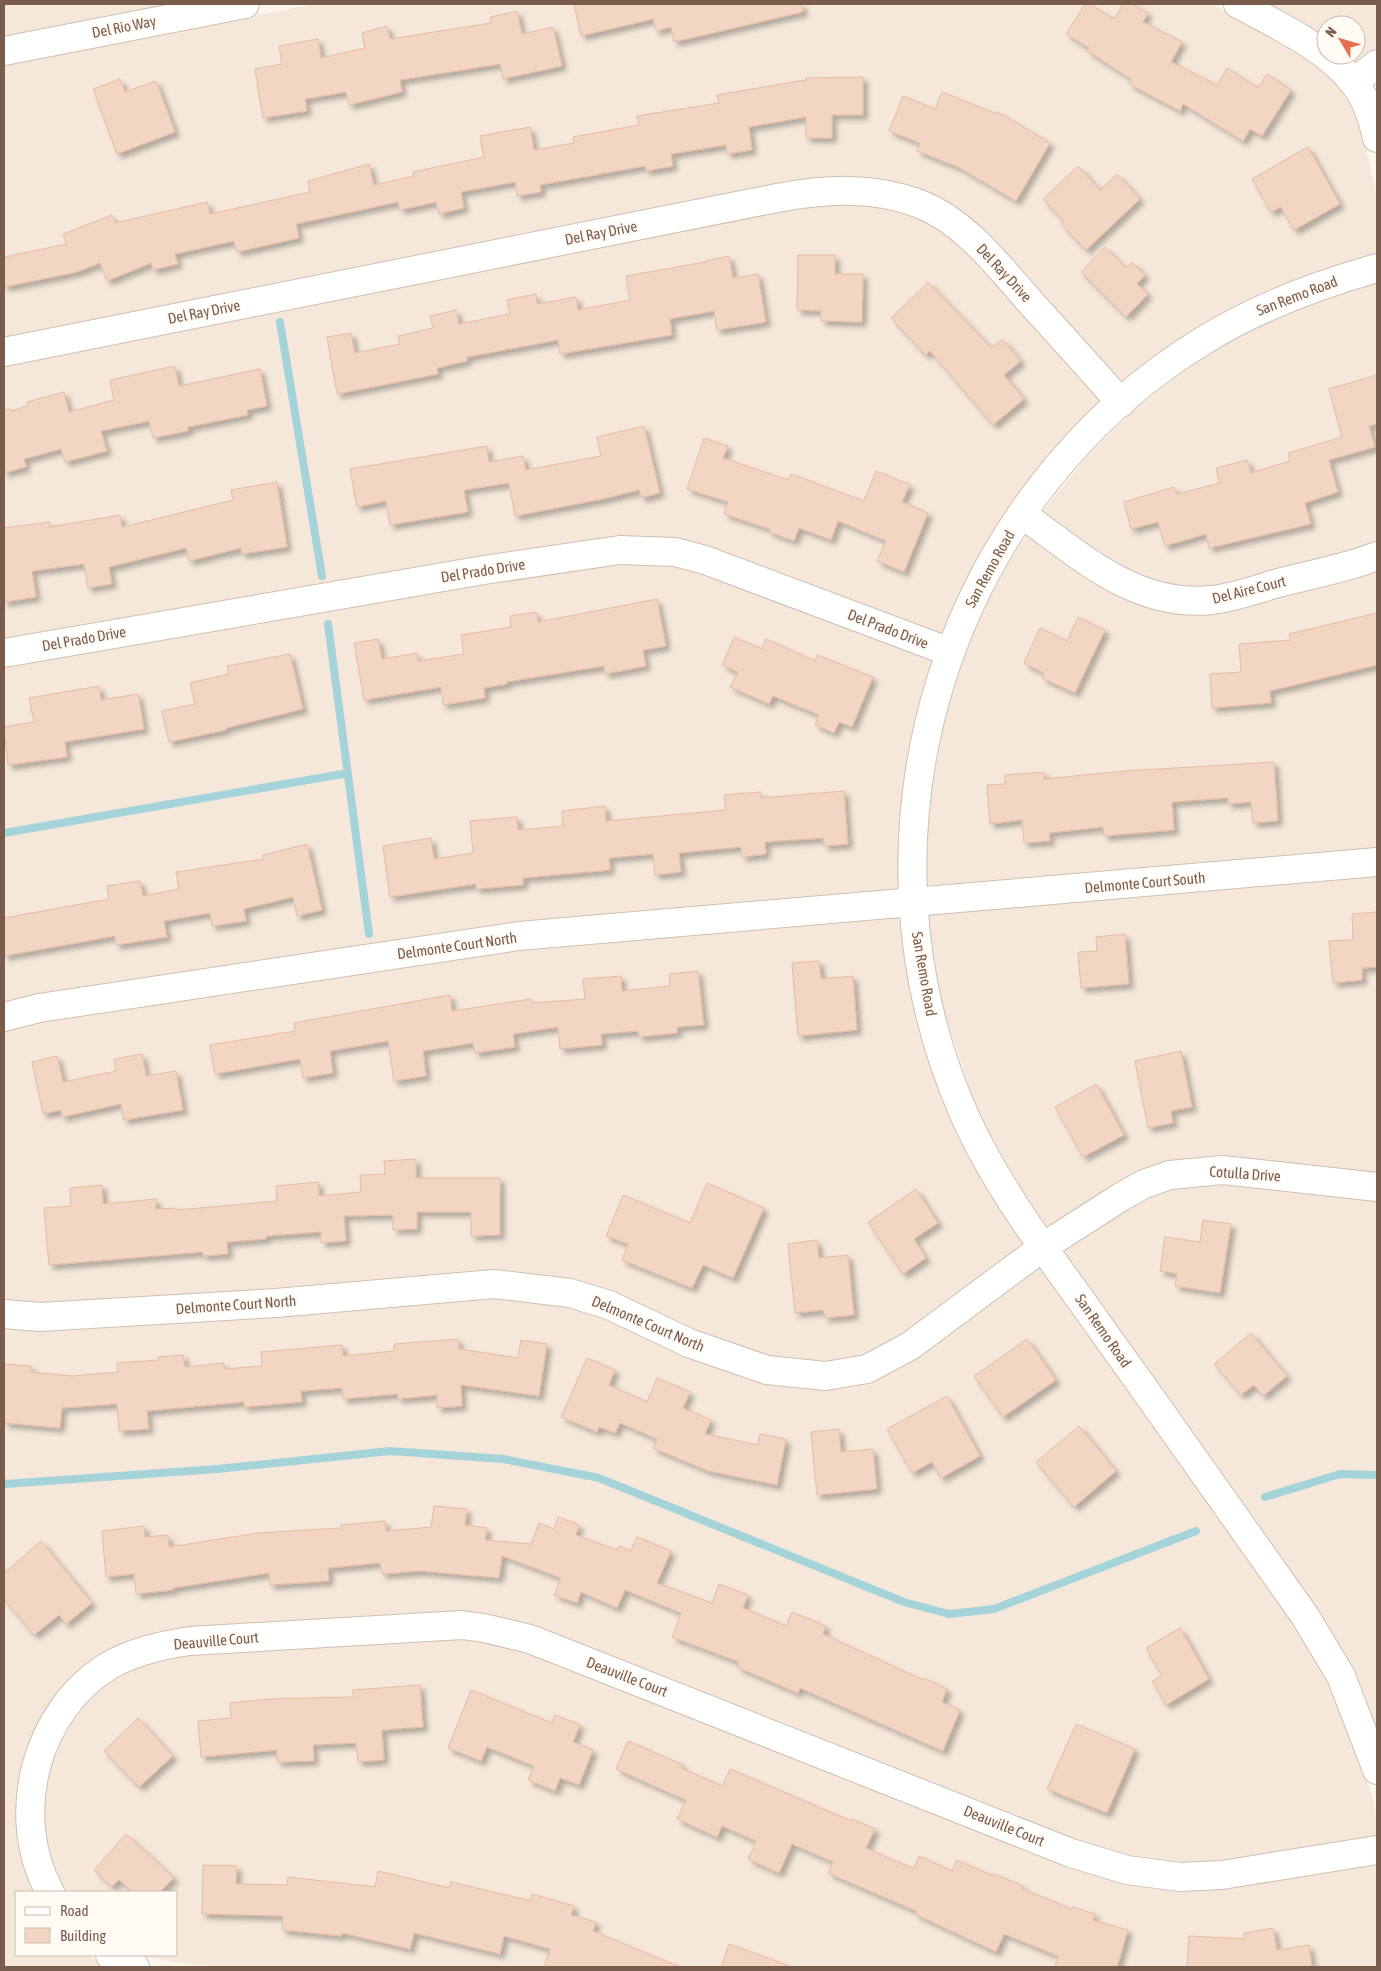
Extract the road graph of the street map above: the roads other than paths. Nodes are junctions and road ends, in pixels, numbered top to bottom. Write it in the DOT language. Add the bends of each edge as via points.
graph roads {
  1 [pos="245,4"];
  2 [pos="1238,4"];
  3 [pos="4,51"];
  4 [pos="1377,64"];
  5 [pos="1354,82"];
  6 [pos="1377,138"];
  7 [pos="1377,268"];
  8 [pos="4,352"];
  9 [pos="1121,402"];
  10 [pos="1022,514"];
  11 [pos="1377,556"];
  12 [pos="950,652"];
  13 [pos="4,653"];
  14 [pos="1377,862"];
  15 [pos="913,902"];
  16 [pos="4,1017"];
  17 [pos="1377,1187"];
  18 [pos="1043,1247"];
  19 [pos="4,1314"];
  20 [pos="1377,1770"];
  21 [pos="1377,1850"];
  22 [pos="50,1891"];
  23 [pos="112,1956"];
  24 [pos="135,1967"];
  1 -- 3 [label="street, Del Rio Way"];
  2 -- 5 [label="street" via="1315,49"];
  4 -- 5 [label="street"];
  5 -- 6 [label="street"];
  7 -- 9 [label="street, San Remo Road" via="1308,290 1232,324 1173,361"];
  8 -- 9 [label="street, Del Ray Drive" via="814,191 867,191 921,204 978,244"];
  9 -- 10 [label="street, San Remo Road" via="1078,445"];
  10 -- 11 [label="street, Del Aire Court" via="1116,579 1158,597 1177,600 1214,600"];
  10 -- 12 [label="street, San Remo Road" via="979,586"];
  12 -- 13 [label="street, Del Prado Drive" via="705,560 647,549 484,570"];
  12 -- 15 [label="street, San Remo Road" via="920,768 912,842"];
  14 -- 15 [label="street, Delmonte Court South"];
  15 -- 16 [label="street, Delmonte Court North" via="519,936 39,1008"];
  15 -- 18 [label="street, San Remo Road" via="927,1001 953,1088 991,1167"];
  17 -- 18 [label="street, Cotulla Drive" via="1223,1170 1170,1174 1120,1197"];
  18 -- 19 [label="street, Delmonte Court North" via="910,1346 866,1369 826,1376 766,1370 688,1343 609,1305 570,1293 494,1284 256,1304 40,1317"];
  18 -- 20 [label="street, San Remo Road" via="1305,1616 1341,1676"];
  21 -- 22 [label="street, Deauville Court" via="1201,1877 1127,1870 1071,1853 530,1639 484,1628 432,1626 190,1641 133,1654 109,1666 83,1685 66,1704 40,1752 33,1781 30,1830 35,1856"];
  23 -- 24 [label="street"];
}
